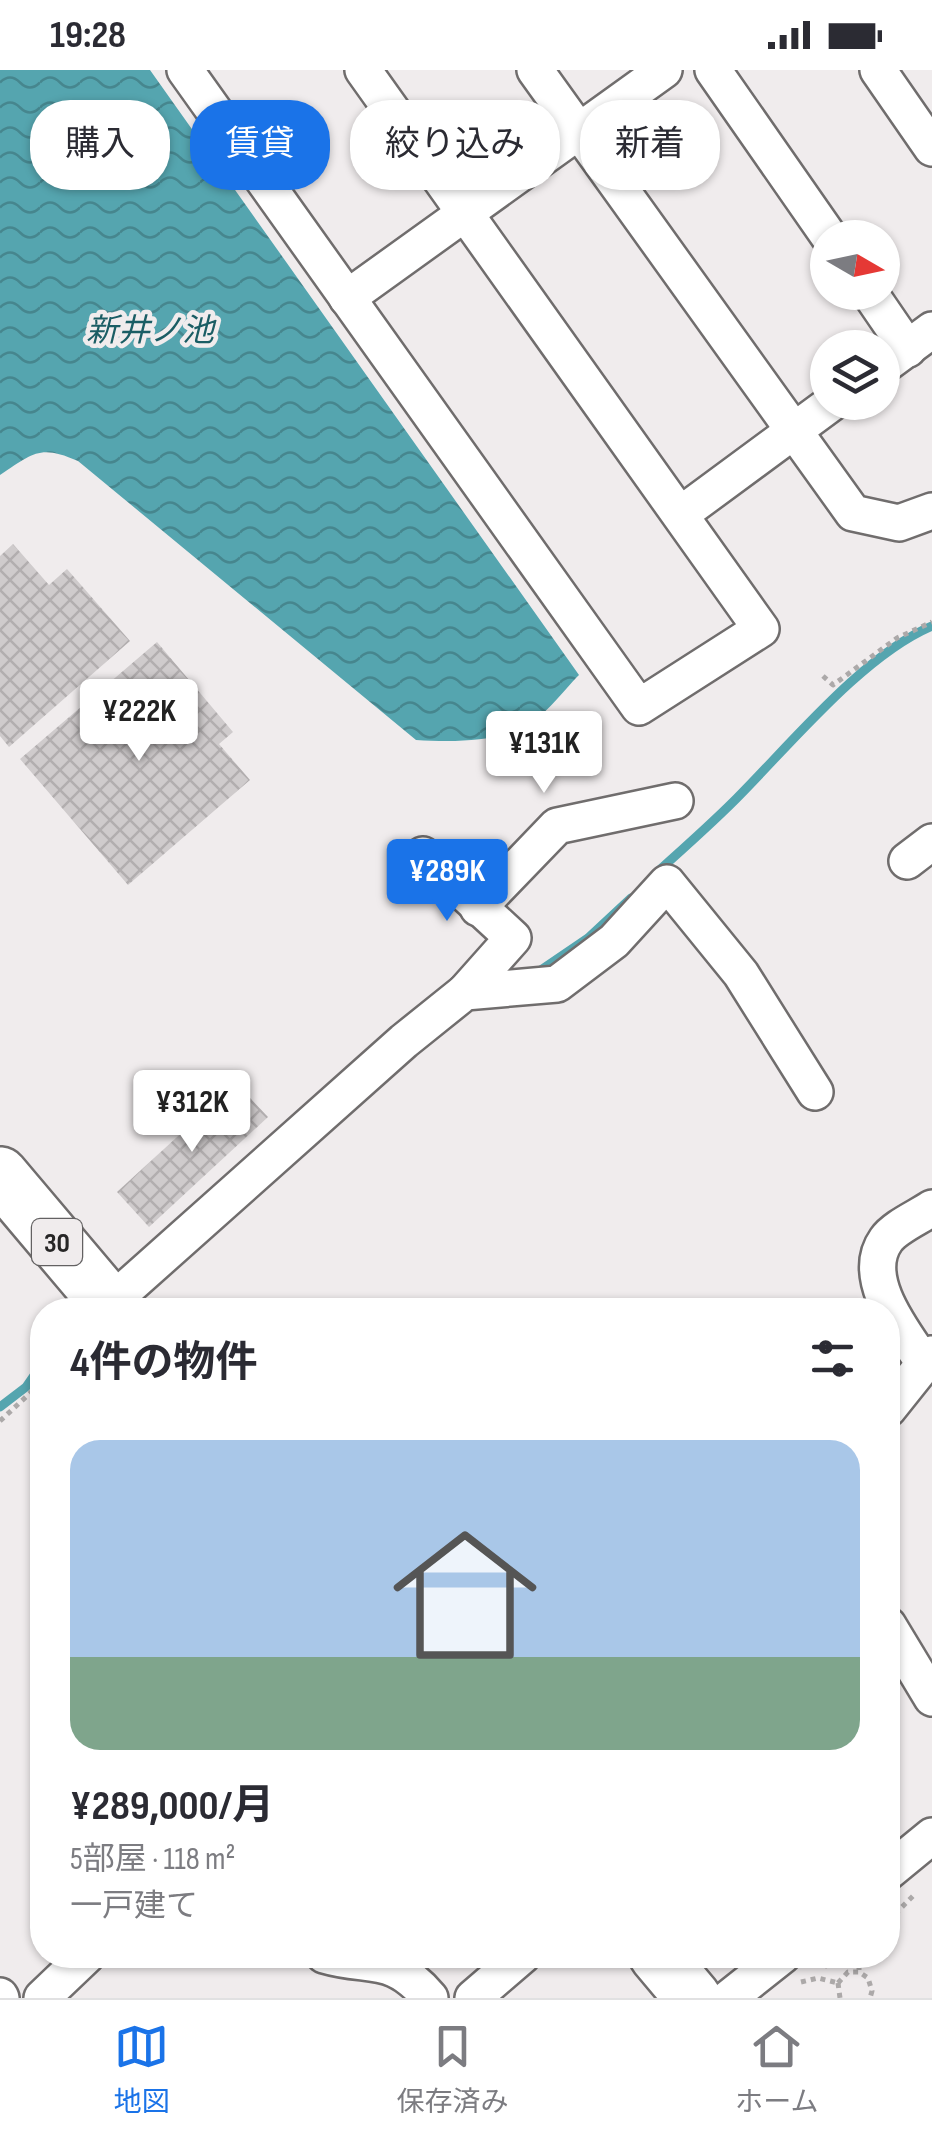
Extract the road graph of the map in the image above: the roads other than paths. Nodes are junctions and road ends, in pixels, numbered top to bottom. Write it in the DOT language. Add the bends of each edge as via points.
graph roads {
  1 [pos="186,70"];
  2 [pos="364,70"];
  3 [pos="535,70"];
  4 [pos="664,70"];
  5 [pos="714,70"];
  6 [pos="878,70"];
  7 [pos="623,100"];
  8 [pos="580,132"];
  9 [pos="932,148"];
  10 [pos="622,190"];
  11 [pos="465,213"];
  12 [pos="818,220"];
  13 [pos="348,298"];
  14 [pos="881,310"];
  15 [pos="908,349"];
  16 [pos="810,419"];
  17 [pos="794,430"];
  18 [pos="932,511"];
  19 [pos="682,514"];
  20 [pos="674,801"];
  21 [pos="423,854"];
  22 [pos="478,908"];
  23 [pos="465,992"];
  24 [pos="814,1092"];
  25 [pos="0,1175"];
  26 [pos="932,1208"];
  27 [pos="104,1298"];
  28 [pos="122,1298"];
  29 [pos="883,1298"];
  30 [pos="900,1323"];
  31 [pos="928,1358"];
  32 [pos="900,1394"];
  33 [pos="900,1644"];
  34 [pos="932,1698"];
  35 [pos="932,1836"];
  36 [pos="900,1862"];
  37 [pos="73,1968"];
  38 [pos="396,1968"];
  39 [pos="508,1968"];
  40 [pos="667,1968"];
  41 [pos="791,1969"];
  42 [pos="42,1998"];
  43 [pos="430,1998"];
  44 [pos="473,1998"];
  45 [pos="693,1998"];
  46 [pos="729,1998"];
  1 -- 13 [label="street"];
  2 -- 11 [label="street"];
  3 -- 8 [label="street"];
  4 -- 7 [label="street"];
  5 -- 12 [label="street"];
  6 -- 9 [label="street"];
  8 -- 11 [label="street"];
  10 -- 17 [label="street"];
  11 -- 13 [label="street"];
  11 -- 19 [label="street"];
  13 -- 19 [label="street" via="638,706 761,629"];
  14 -- 15 [label="street"];
  16 -- 17 [label="street"];
  17 -- 18 [label="street" via="853,513 899,523"];
  17 -- 19 [label="street"];
  20 -- 22 [label="street" via="557,826"];
  21 -- 22 [label="street"];
  22 -- 23 [label="street" via="514,938"];
  23 -- 24 [label="street" via="557,984 614,940 667,883 740,974"];
  23 -- 28 [label="street"];
  25 -- 27 [label="main road, 30"];
  26 -- 29 [label="street" via="886,1240 878,1262"];
  30 -- 31 [label="street"];
  31 -- 32 [label="street"];
  33 -- 34 [label="street"];
  35 -- 36 [label="street"];
  37 -- 42 [label="street"];
  38 -- 43 [label="street"];
  39 -- 44 [label="street"];
  40 -- 45 [label="main road"];
  41 -- 46 [label="street"];
}
